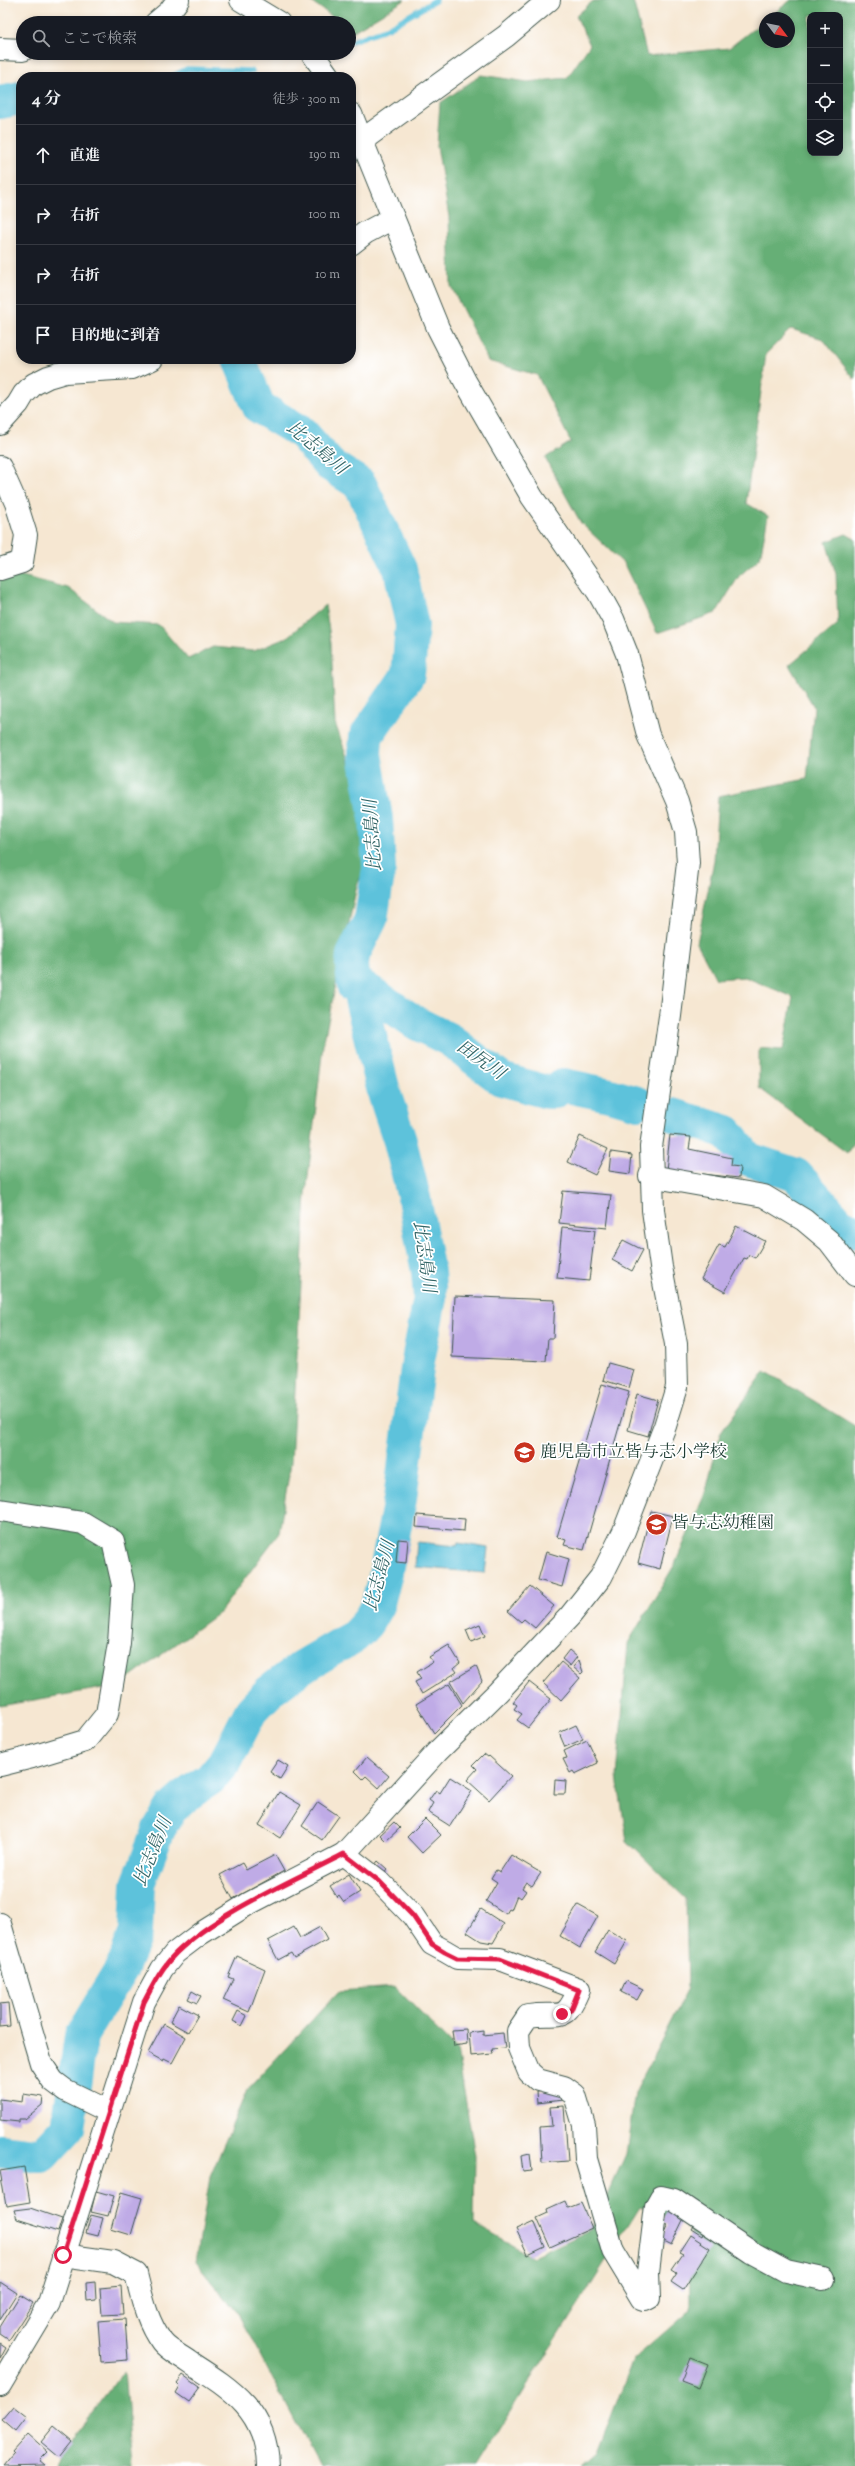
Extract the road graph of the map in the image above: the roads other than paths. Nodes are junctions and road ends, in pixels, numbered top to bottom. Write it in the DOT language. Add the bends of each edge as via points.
graph roads {
  1 [pos="178,0"];
  2 [pos="241,0"];
  3 [pos="549,0"];
  4 [pos="164,16"];
  5 [pos="267,16"];
  6 [pos="0,49"];
  7 [pos="16,50"];
  8 [pos="317,60"];
  9 [pos="325,72"];
  10 [pos="356,128"];
  11 [pos="361,141"];
  12 [pos="393,218"];
  13 [pos="356,240"];
  14 [pos="141,364"];
  15 [pos="0,424"];
  16 [pos="0,467"];
  17 [pos="0,569"];
  18 [pos="650,1176"];
  19 [pos="855,1275"];
  20 [pos="0,1510"];
  21 [pos="0,1765"];
  22 [pos="344,1854"];
  23 [pos="0,1924"];
  24 [pos="100,2107"];
  25 [pos="63,2255"];
  26 [pos="823,2279"];
  27 [pos="0,2385"];
  28 [pos="268,2466"];
  1 -- 4 [label="street"];
  2 -- 5 [label="street"];
  3 -- 11 [label="street" via="506,36"];
  6 -- 7 [label="street"];
  8 -- 9 [label="street"];
  10 -- 11 [label="street"];
  11 -- 12 [label="street"];
  12 -- 13 [label="street"];
  12 -- 18 [label="street" via="438,328 493,432 613,619 627,654 648,735 677,801 686,832 688,863 670,1016 650,1147"];
  14 -- 15 [label="street" via="132,368 65,372 48,377 34,384"];
  16 -- 17 [label="street" via="16,503 26,535 22,562"];
  18 -- 19 [label="street" via="764,1196 804,1220 829,1241"];
  18 -- 22 [label="street" via="660,1267 676,1344 677,1387 665,1426 624,1531 601,1577 570,1616 437,1752"];
  20 -- 21 [label="street" via="83,1523 113,1541 123,1585 119,1643 107,1714 85,1741"];
  22 -- 24 [label="street" via="248,1904 200,1934 176,1953 162,1969 144,2002"];
  22 -- 26 [label="street" via="379,1881 413,1916 432,1944 445,1952 457,1958 500,1959 579,1990 571,2010 562,2014 528,2016 518,2031 518,2048 529,2072 538,2080 564,2087 575,2095 584,2126 586,2160 613,2251 642,2299 649,2298 648,2272 656,2206 661,2197 674,2200 751,2252 786,2271"];
  23 -- 24 [label="street" via="41,2063 53,2081 65,2090"];
  24 -- 25 [label="street"];
  25 -- 27 [label="street" via="49,2303"];
  25 -- 28 [label="street" via="113,2262 136,2274 148,2320 163,2344 242,2399 262,2428 267,2446"];
}
